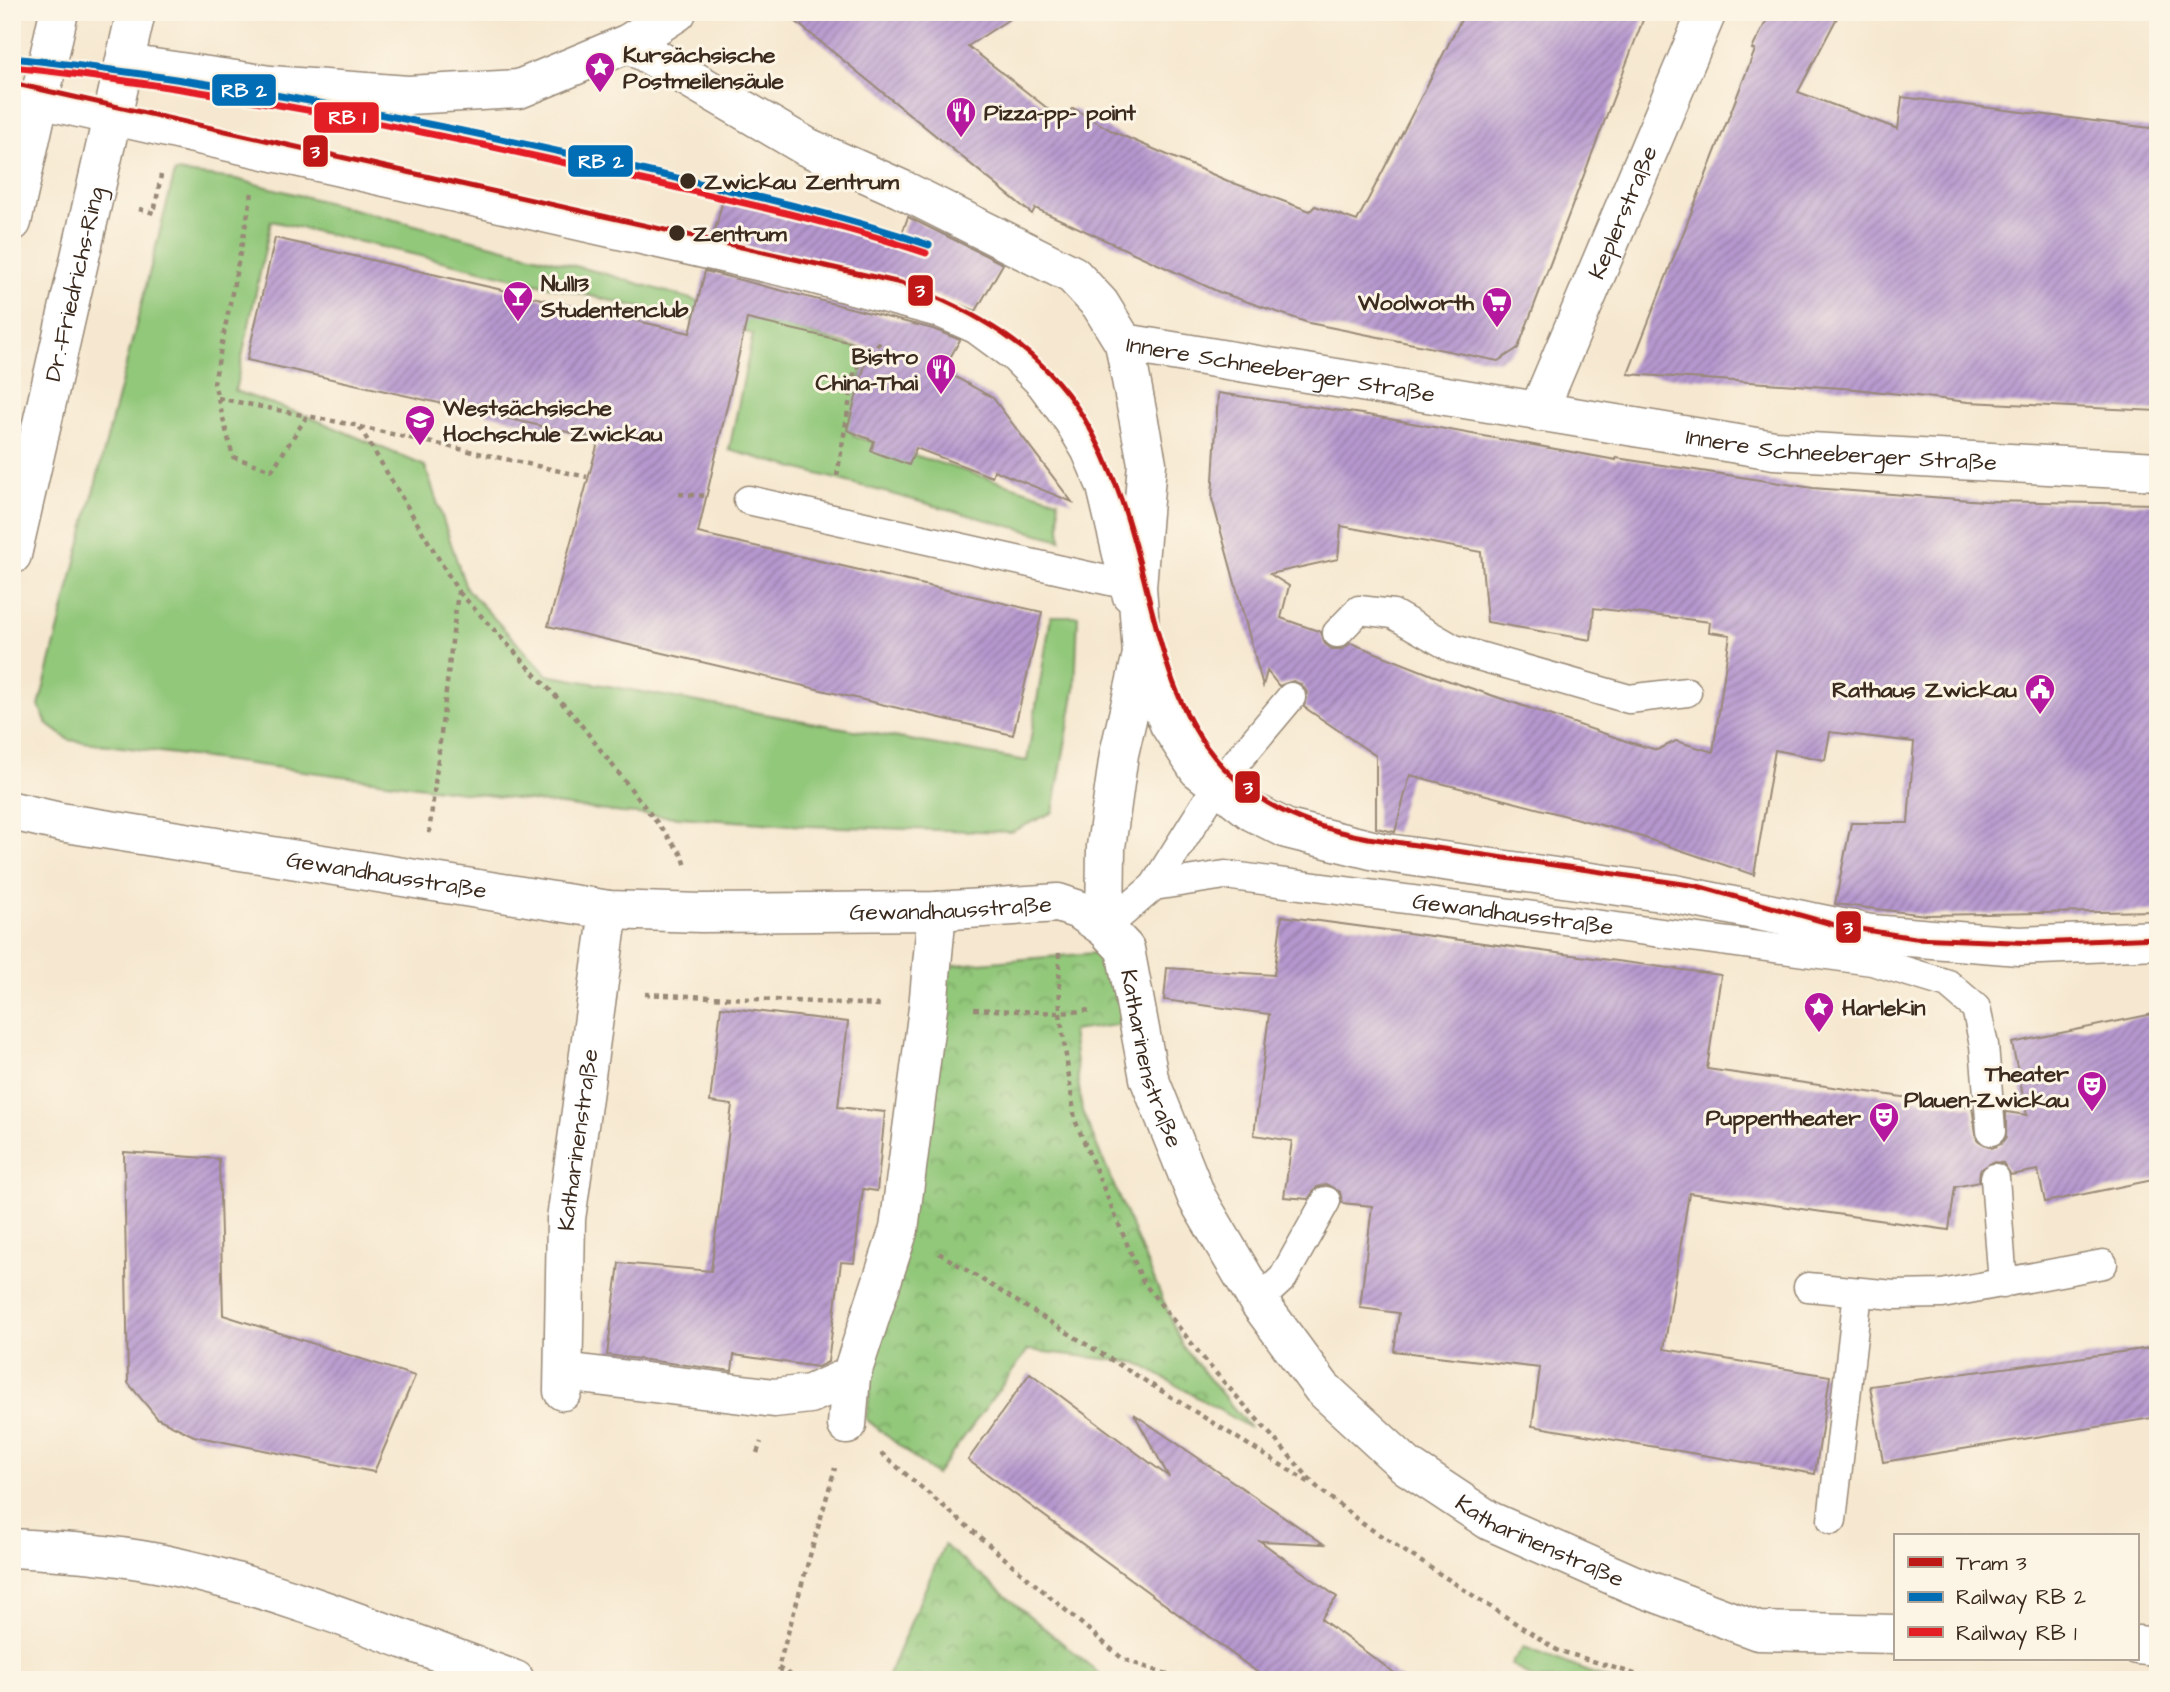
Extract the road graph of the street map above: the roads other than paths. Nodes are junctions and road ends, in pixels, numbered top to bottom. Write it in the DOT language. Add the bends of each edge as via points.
graph roads {
  1 [pos="59,12"];
  2 [pos="136,12"];
  3 [pos="677,12"];
  4 [pos="1707,12"];
  5 [pos="629,43"];
  6 [pos="126,64"];
  7 [pos="26,101"];
  8 [pos="113,120"];
  9 [pos="12,222"];
  10 [pos="1124,343"];
  11 [pos="1538,412"];
  12 [pos="2158,471"];
  13 [pos="748,500"];
  14 [pos="12,555"];
  15 [pos="1130,585"];
  16 [pos="1337,633"];
  17 [pos="1142,654"];
  18 [pos="1687,692"];
  19 [pos="1291,697"];
  20 [pos="1208,777"];
  21 [pos="12,811"];
  22 [pos="1154,886"];
  23 [pos="609,910"];
  24 [pos="937,911"];
  25 [pos="1105,928"];
  26 [pos="2158,940"];
  27 [pos="1991,1131"];
  28 [pos="1995,1178"];
  29 [pos="1326,1201"];
  30 [pos="2103,1264"];
  31 [pos="2003,1284"];
  32 [pos="1808,1287"];
  33 [pos="1858,1292"];
  34 [pos="1258,1301"];
  35 [pos="851,1376"];
  36 [pos="847,1425"];
  37 [pos="1832,1520"];
  38 [pos="12,1548"];
  39 [pos="1894,1634"];
  40 [pos="2138,1645"];
  41 [pos="2158,1647"];
  42 [pos="515,1680"];
  1 -- 7 [label="street"];
  2 -- 6 [label="street, Dr.-Friedrichs-Ring"];
  3 -- 5 [label="street"];
  4 -- 11 [label="street, Keplerstraße"];
  5 -- 6 [label="street" via="519,89 408,95 270,85"];
  5 -- 10 [label="street, Innere Schneeberger Straße" via="807,147 1073,275 1100,304"];
  6 -- 8 [label="street, Dr.-Friedrichs-Ring"];
  7 -- 8 [label="lane"];
  7 -- 9 [label="street"];
  8 -- 14 [label="street, Dr.-Friedrichs-Ring"];
  8 -- 15 [label="lane" via="792,274 939,313 975,329 1041,385 1080,443 1101,487"];
  10 -- 11 [label="street, Innere Schneeberger Straße"];
  10 -- 15 [label="street" via="1147,463"];
  11 -- 12 [label="street, Innere Schneeberger Straße" via="1774,450"];
  13 -- 15 [label="lane"];
  15 -- 17 [label="street"];
  16 -- 18 [label="lane" via="1359,610 1393,614 1454,649 1629,699"];
  17 -- 20 [label="street, Gewandhausstraße" via="1169,724"];
  17 -- 25 [label="street" via="1119,754 1106,847"];
  19 -- 20 [label="lane"];
  20 -- 22 [label="lane"];
  20 -- 26 [label="street, Gewandhausstraße" via="1253,812 1287,829 1380,852 1675,894 1871,934 2019,946"];
  21 -- 23 [label="street, Gewandhausstraße"];
  22 -- 25 [label="lane"];
  22 -- 27 [label="lane, Gewandhausstraße" via="1225,875 1872,961 1948,984 1976,1008"];
  23 -- 24 [label="street, Gewandhausstraße"];
  23 -- 35 [label="street, Katharinenstraße" via="566,1219 564,1382 774,1398 810,1394"];
  24 -- 25 [label="street, Gewandhausstraße" via="1058,903"];
  24 -- 35 [label="street" via="899,1229"];
  25 -- 34 [label="street, Katharinenstraße" via="1125,949 1149,1078 1197,1198"];
  28 -- 31 [label="lane"];
  29 -- 34 [label="lane" via="1283,1278"];
  30 -- 31 [label="lane"];
  31 -- 33 [label="lane" via="1942,1294"];
  32 -- 33 [label="lane"];
  33 -- 37 [label="lane"];
  34 -- 39 [label="street, Katharinenstraße" via="1322,1388 1407,1466 1490,1521 1632,1584 1758,1631"];
  35 -- 36 [label="street"];
  38 -- 42 [label="street" via="101,1555 184,1569"];
  40 -- 41 [label="street"];
}
